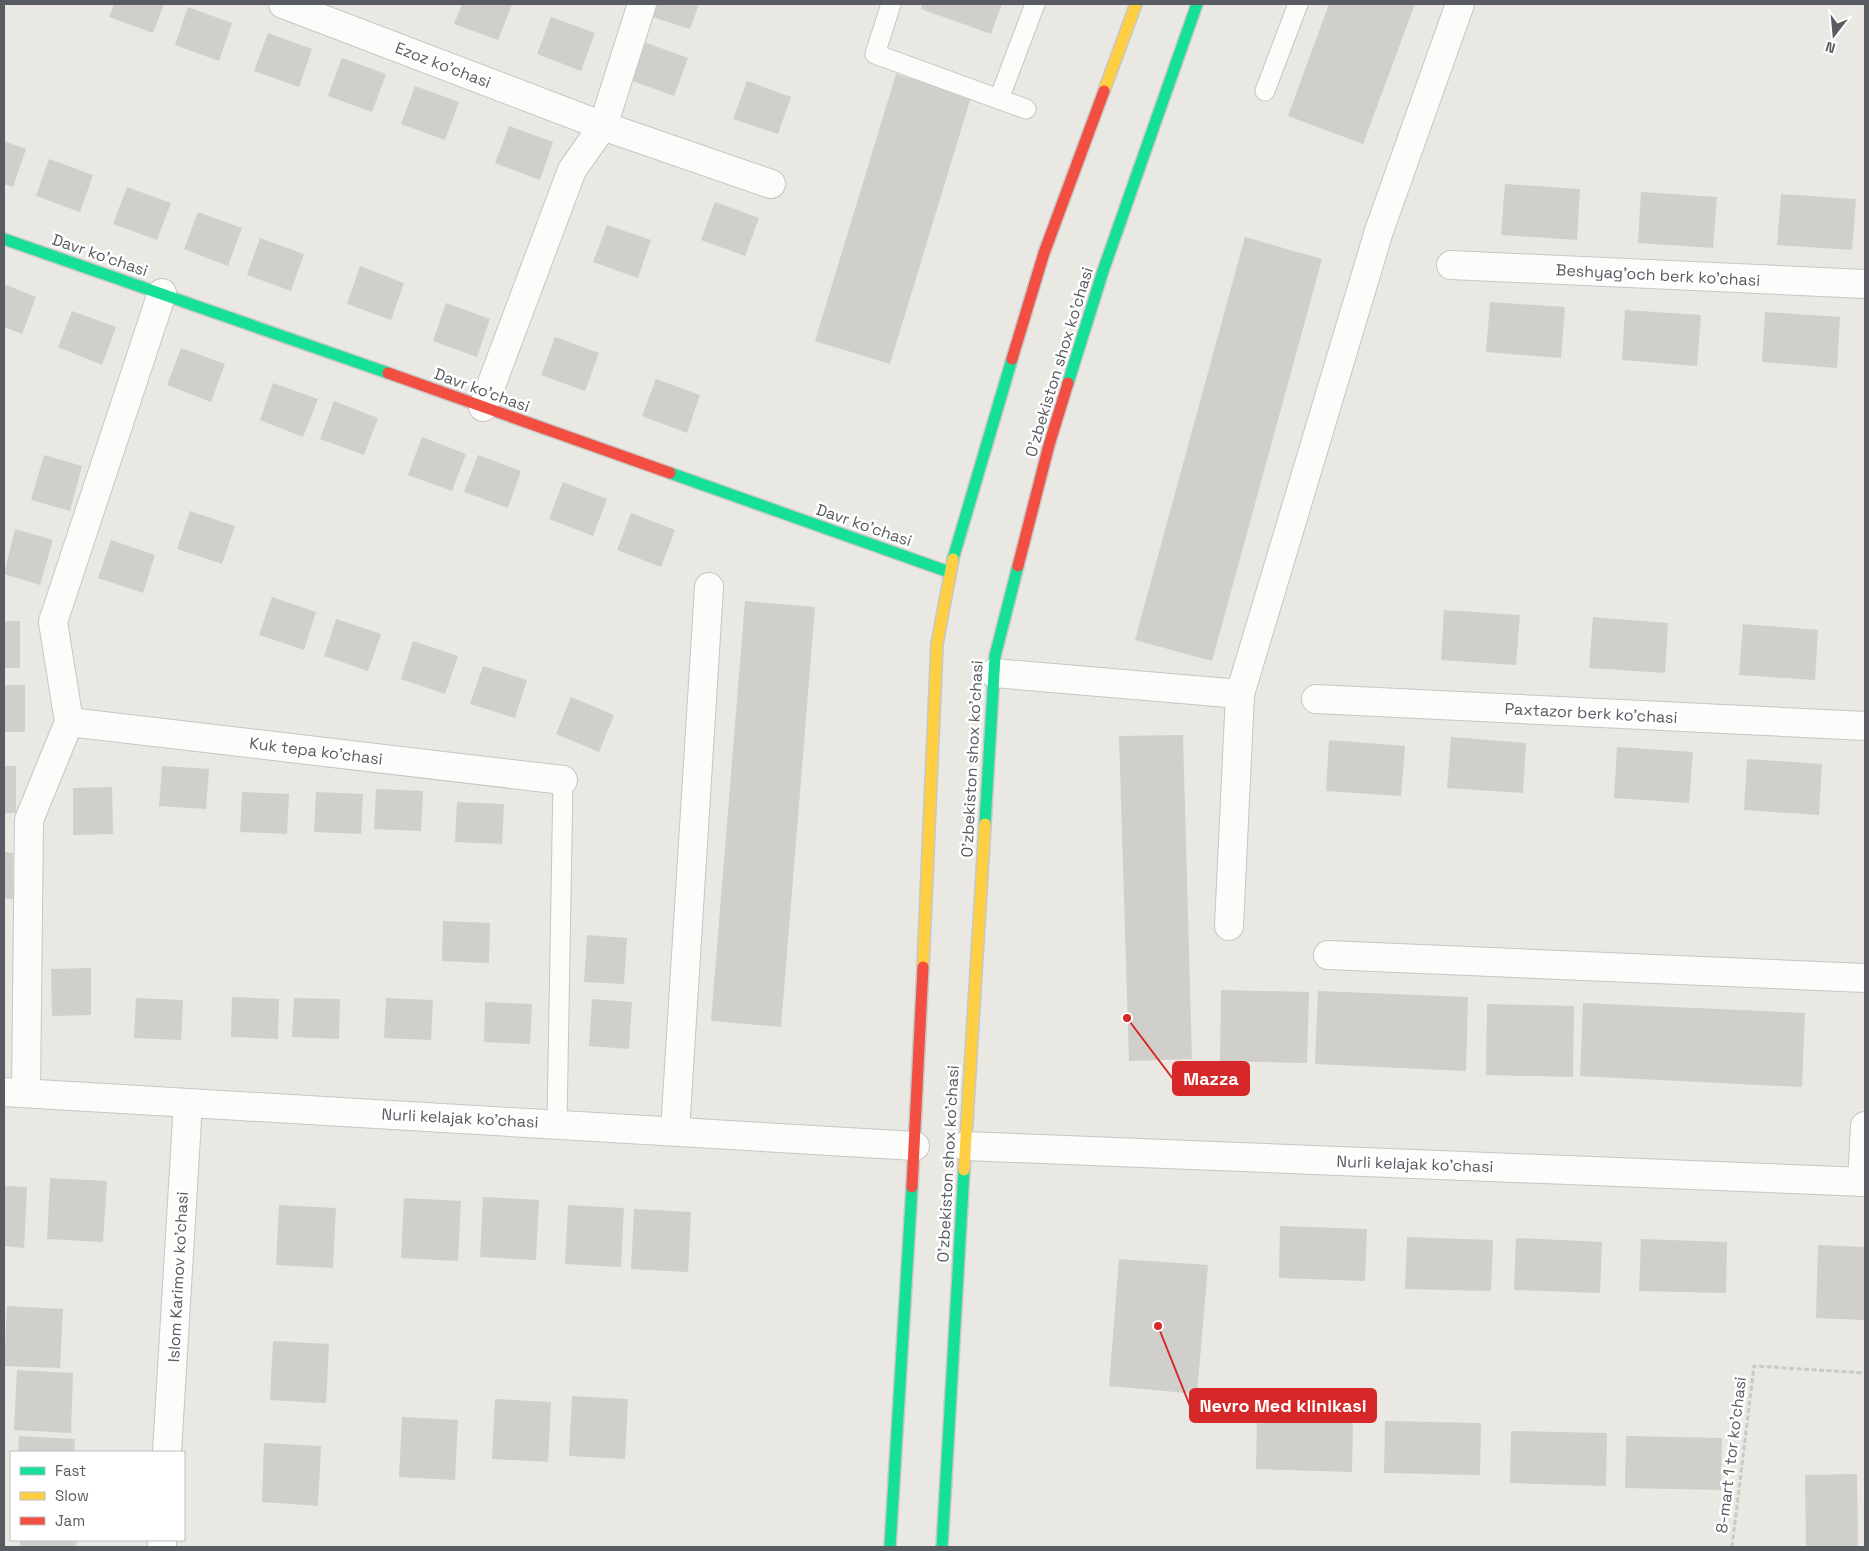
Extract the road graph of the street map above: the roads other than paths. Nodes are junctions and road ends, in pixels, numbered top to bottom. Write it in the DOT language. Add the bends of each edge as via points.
graph roads {
  1 [pos="283,4"];
  2 [pos="642,4"];
  3 [pos="891,4"];
  4 [pos="1034,4"];
  5 [pos="1136,4"];
  6 [pos="1197,4"];
  7 [pos="1298,4"];
  8 [pos="1460,4"];
  9 [pos="1265,91"];
  10 [pos="999,99"];
  11 [pos="1026,109"];
  12 [pos="602,126"];
  13 [pos="771,184"];
  14 [pos="4,239"];
  15 [pos="1451,265"];
  16 [pos="1865,284"];
  17 [pos="162,293"];
  18 [pos="482,408"];
  19 [pos="949,572"];
  20 [pos="709,587"];
  21 [pos="994,673"];
  22 [pos="1240,694"];
  23 [pos="1316,699"];
  24 [pos="68,722"];
  25 [pos="1865,726"];
  26 [pos="563,780"];
  27 [pos="1229,926"];
  28 [pos="1328,955"];
  29 [pos="1865,978"];
  30 [pos="15,1092"];
  31 [pos="188,1103"];
  32 [pos="557,1124"];
  33 [pos="1865,1126"];
  34 [pos="675,1131"];
  35 [pos="915,1146"];
  36 [pos="966,1146"];
  37 [pos="1864,1182"];
  38 [pos="167,1451"];
  39 [pos="890,1547"];
  40 [pos="942,1547"];
  1 -- 12 [label="street, Ezoz ko'chasi"];
  2 -- 12 [label="street"];
  3 -- 10 [label="lane" via="875,54"];
  4 -- 10 [label="lane"];
  5 -- 19 [label="main road, O'zbekiston shox ko'chasi" via="1044,253"];
  6 -- 21 [label="main road, O'zbekiston shox ko'chasi" via="1103,271 1049,445 995,656"];
  7 -- 9 [label="lane"];
  8 -- 22 [label="street" via="1380,231"];
  10 -- 11 [label="lane"];
  12 -- 13 [label="street, Ezoz ko'chasi"];
  12 -- 18 [label="street" via="572,170"];
  14 -- 17 [label="main road, Davr ko'chasi"];
  15 -- 16 [label="street, Beshyag'och berk ko'chasi"];
  17 -- 18 [label="main road, Davr ko'chasi"];
  17 -- 24 [label="street" via="53,622"];
  18 -- 19 [label="main road, Davr ko'chasi"];
  19 -- 35 [label="main road, O'zbekiston shox ko'chasi" via="937,644"];
  20 -- 34 [label="street"];
  21 -- 22 [label="street"];
  21 -- 36 [label="main road, O'zbekiston shox ko'chasi"];
  22 -- 27 [label="street"];
  23 -- 25 [label="street, Paxtazor berk ko'chasi"];
  24 -- 26 [label="street, Kuk tepa ko'chasi"];
  24 -- 30 [label="street" via="29,820"];
  26 -- 32 [label="lane"];
  28 -- 29 [label="street"];
  30 -- 31 [label="street, Nurli kelajak ko'chasi"];
  31 -- 32 [label="street, Nurli kelajak ko'chasi"];
  31 -- 38 [label="street, Islom Karimov ko'chasi"];
  32 -- 34 [label="street, Nurli kelajak ko'chasi"];
  33 -- 37 [label="street"];
  34 -- 35 [label="street, Nurli kelajak ko'chasi"];
  35 -- 39 [label="main road, O'zbekiston shox ko'chasi"];
  36 -- 37 [label="street, Nurli kelajak ko'chasi"];
  36 -- 40 [label="main road, O'zbekiston shox ko'chasi"];
}
